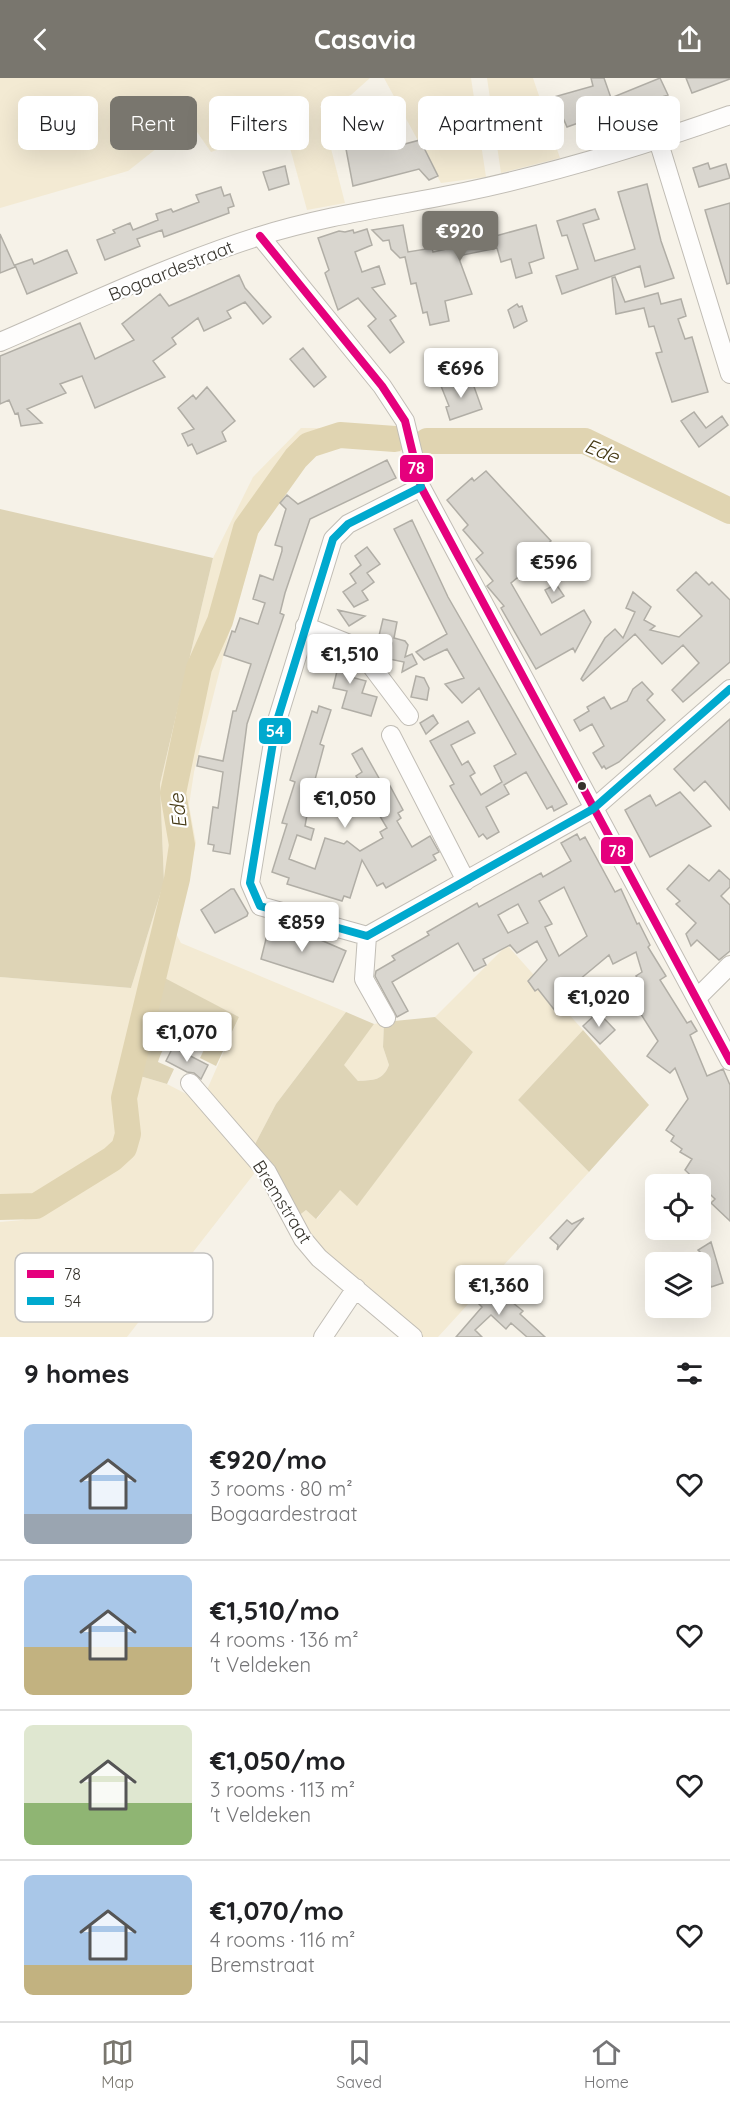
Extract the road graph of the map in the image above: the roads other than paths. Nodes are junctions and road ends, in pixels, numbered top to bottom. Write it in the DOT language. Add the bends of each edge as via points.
graph roads {
  1 [pos="730,116"];
  2 [pos="680,133"];
  3 [pos="626,150"];
  4 [pos="661,150"];
  5 [pos="261,236"];
  6 [pos="0,342"];
  7 [pos="730,375"];
  8 [pos="421,488"];
  9 [pos="305,626"];
  10 [pos="730,689"];
  11 [pos="409,716"];
  12 [pos="391,735"];
  13 [pos="592,809"];
  14 [pos="466,881"];
  15 [pos="367,936"];
  16 [pos="730,965"];
  17 [pos="698,997"];
  18 [pos="386,1018"];
  19 [pos="730,1061"];
  20 [pos="190,1083"];
  21 [pos="356,1288"];
  22 [pos="323,1337"];
  23 [pos="413,1337"];
  1 -- 2 [label="street, Bogaardestraat"];
  3 -- 5 [label="street, Bogaardestraat" via="578,165 354,212"];
  4 -- 7 [label="street"];
  5 -- 6 [label="street, Bogaardestraat" via="155,275"];
  5 -- 8 [label="street" via="382,386 405,421"];
  8 -- 9 [label="street" via="348,524 333,539"];
  8 -- 13 [label="street"];
  9 -- 11 [label="street" via="357,647"];
  9 -- 15 [label="street" via="276,724 250,883 261,906"];
  10 -- 13 [label="street"];
  12 -- 14 [label="street"];
  13 -- 14 [label="street"];
  13 -- 17 [label="street"];
  14 -- 15 [label="street"];
  15 -- 18 [label="street" via="364,979"];
  16 -- 17 [label="street"];
  17 -- 19 [label="street"];
  20 -- 21 [label="street, Bremstraat" via="267,1172 303,1239 319,1258"];
  21 -- 22 [label="street"];
  21 -- 23 [label="street, Bremstraat"];
}
